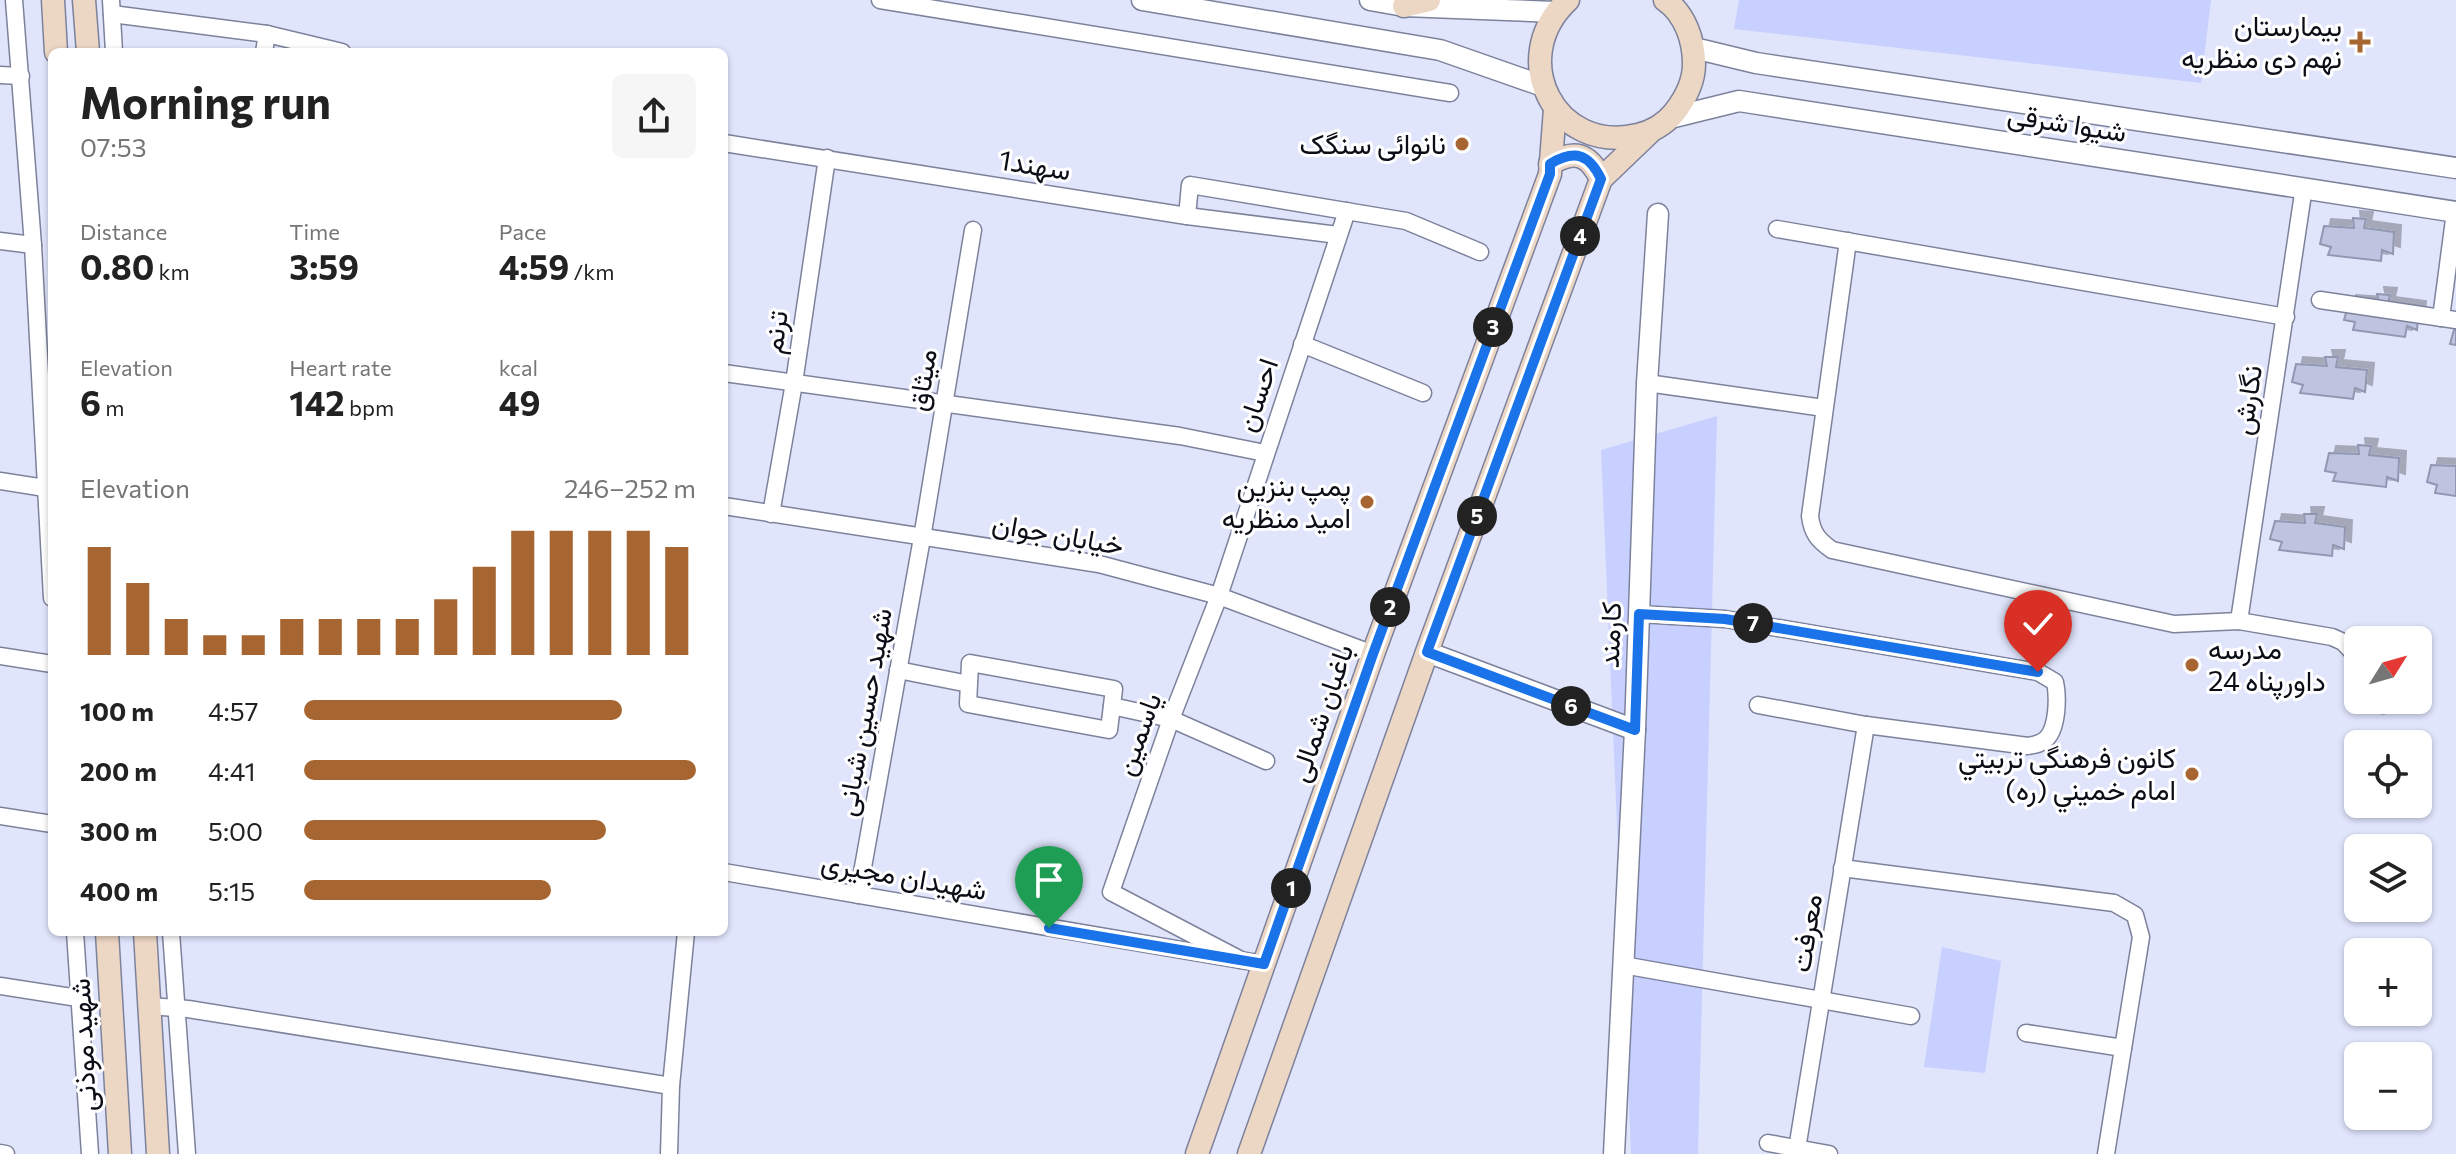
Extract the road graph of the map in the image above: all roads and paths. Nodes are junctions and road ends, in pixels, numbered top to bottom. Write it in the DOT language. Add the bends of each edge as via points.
graph roads {
  1 [pos="14,0"];
  2 [pos="53,0"];
  3 [pos="84,0"];
  4 [pos="880,0"];
  5 [pos="1142,0"];
  6 [pos="1370,0"];
  7 [pos="1429,0"];
  8 [pos="1665,0"];
  9 [pos="1686,0"];
  10 [pos="1404,6"];
  11 [pos="1562,6"];
  12 [pos="111,7"];
  13 [pos="1686,23"];
  14 [pos="267,34"];
  15 [pos="56,48"];
  16 [pos="88,48"];
  17 [pos="114,48"];
  18 [pos="265,48"];
  19 [pos="325,48"];
  20 [pos="1694,48"];
  21 [pos="0,75"];
  22 [pos="21,76"];
  23 [pos="1543,86"];
  24 [pos="1450,93"];
  25 [pos="1555,109"];
  26 [pos="1670,118"];
  27 [pos="1649,133"];
  28 [pos="728,144"];
  29 [pos="827,158"];
  30 [pos="1550,164"];
  31 [pos="2456,168"];
  32 [pos="1601,179"];
  33 [pos="2304,187"];
  34 [pos="1347,211"];
  35 [pos="2455,212"];
  36 [pos="1658,214"];
  37 [pos="1187,216"];
  38 [pos="1777,229"];
  39 [pos="973,230"];
  40 [pos="1338,235"];
  41 [pos="0,241"];
  42 [pos="1848,241"];
  43 [pos="33,245"];
  44 [pos="1480,252"];
  45 [pos="2320,300"];
  46 [pos="2286,317"];
  47 [pos="2448,319"];
  48 [pos="1302,344"];
  49 [pos="728,374"];
  50 [pos="794,383"];
  51 [pos="1647,383"];
  52 [pos="1423,393"];
  53 [pos="944,405"];
  54 [pos="1824,408"];
  55 [pos="1265,453"];
  56 [pos="0,481"];
  57 [pos="45,488"];
  58 [pos="728,507"];
  59 [pos="771,514"];
  60 [pos="48,535"];
  61 [pos="922,538"];
  62 [pos="1219,596"];
  63 [pos="1639,614"];
  64 [pos="2239,621"];
  65 [pos="2344,643"];
  66 [pos="1427,652"];
  67 [pos="1373,654"];
  68 [pos="0,656"];
  69 [pos="48,663"];
  70 [pos="898,670"];
  71 [pos="969,684"];
  72 [pos="1758,705"];
  73 [pos="1112,706"];
  74 [pos="1171,719"];
  75 [pos="1866,725"];
  76 [pos="1635,730"];
  77 [pos="1266,761"];
  78 [pos="0,816"];
  79 [pos="48,823"];
  80 [pos="1842,868"];
  81 [pos="728,873"];
  82 [pos="858,895"];
  83 [pos="75,936"];
  84 [pos="107,936"];
  85 [pos="145,936"];
  86 [pos="171,936"];
  87 [pos="686,936"];
  88 [pos="1241,960"];
  89 [pos="1264,964"];
  90 [pos="1623,965"];
  91 [pos="0,986"];
  92 [pos="78,998"];
  93 [pos="1821,999"];
  94 [pos="150,1006"];
  95 [pos="175,1008"];
  96 [pos="1911,1016"];
  97 [pos="2026,1033"];
  98 [pos="2123,1048"];
  99 [pos="671,1086"];
  100 [pos="1768,1143"];
  101 [pos="1797,1149"];
  102 [pos="0,1153"];
  103 [pos="6,1154"];
  104 [pos="90,1154"];
  105 [pos="120,1154"];
  106 [pos="158,1154"];
  107 [pos="187,1154"];
  108 [pos="669,1154"];
  109 [pos="1197,1154"];
  110 [pos="1249,1154"];
  111 [pos="1614,1154"];
  112 [pos="1829,1154"];
  113 [pos="2106,1154"];
  1 -- 22 [label="street"];
  2 -- 15 [label="main road"];
  3 -- 16 [label="main road"];
  4 -- 24 [label="street"];
  5 -- 23 [label="street" via="1440,50"];
  6 -- 10 [label="street"];
  7 -- 10 [label="main road"];
  8 -- 13 [label="main road"];
  9 -- 13 [label="main road"];
  10 -- 11 [label="street"];
  11 -- 23 [label="main road" via="1543,35 1538,61"];
  12 -- 14 [label="street"];
  12 -- 17 [label="street"];
  13 -- 20 [label="main road"];
  14 -- 18 [label="street"];
  14 -- 19 [label="street"];
  20 -- 26 [label="main road" via="1694,74 1686,98"];
  20 -- 31 [label="street, شیوا شرقی" via="1756,63"];
  21 -- 22 [label="street"];
  22 -- 43 [label="street"];
  23 -- 25 [label="main road"];
  25 -- 27 [label="main road" via="1598,137"];
  25 -- 30 [label="main road, باغبان شمالی"];
  26 -- 27 [label="main road"];
  26 -- 33 [label="street, شیوا شرقی" via="1739,101"];
  27 -- 32 [label="main road"];
  28 -- 29 [label="street, 1سهند"];
  29 -- 37 [label="street, 1سهند"];
  29 -- 50 [label="street, ترنم"];
  30 -- 32 [label="main road" via="1564,155 1581,156"];
  30 -- 67 [label="main road, باغبان شمالی"];
  32 -- 66 [label="main road"];
  33 -- 35 [label="street, شیوا شرقی"];
  33 -- 46 [label="street, نگارش"];
  34 -- 37 [label="street" via="1190,185"];
  34 -- 40 [label="street, احسان"];
  34 -- 44 [label="street" via="1406,221"];
  35 -- 47 [label="street"];
  36 -- 51 [label="street, کارمند"];
  37 -- 40 [label="street, 1سهند"];
  38 -- 42 [label="street"];
  39 -- 53 [label="street, میثاق"];
  40 -- 48 [label="street, احسان"];
  41 -- 43 [label="street"];
  42 -- 46 [label="street"];
  42 -- 54 [label="street"];
  43 -- 57 [label="street"];
  45 -- 47 [label="street"];
  46 -- 64 [label="street, نگارش"];
  48 -- 52 [label="street"];
  48 -- 55 [label="street, احسان"];
  49 -- 50 [label="street"];
  50 -- 53 [label="street"];
  50 -- 59 [label="street, ترنم"];
  51 -- 54 [label="street"];
  51 -- 63 [label="street, کارمند"];
  53 -- 55 [label="street" via="1180,436"];
  53 -- 61 [label="street, میثاق"];
  54 -- 64 [label="street" via="1810,516 1819,541 1832,550 2174,624"];
  55 -- 62 [label="street, احسان"];
  56 -- 57 [label="street"];
  57 -- 60 [label="street"];
  58 -- 59 [label="street, خیابان جوان"];
  59 -- 61 [label="street, خیابان جوان"];
  61 -- 62 [label="street, خیابان جوان" via="1099,564"];
  61 -- 70 [label="street, شهید حسین شبانی"];
  62 -- 67 [label="street, خیابان جوان"];
  62 -- 74 [label="street, یاسمین"];
  63 -- 75 [label="street" via="1725,619 2038,672 2055,682 2052,732 2036,745"];
  63 -- 76 [label="street, کارمند"];
  64 -- 65 [label="street"];
  66 -- 76 [label="street"];
  66 -- 110 [label="main road"];
  67 -- 89 [label="main road, باغبان شمالی"];
  68 -- 69 [label="street"];
  70 -- 71 [label="street"];
  70 -- 82 [label="street, شهید حسین شبانی"];
  71 -- 73 [label="street" via="970,663 1114,689"];
  71 -- 73 [label="street" via="968,704 1109,730"];
  72 -- 75 [label="street"];
  73 -- 74 [label="street"];
  74 -- 77 [label="street"];
  74 -- 88 [label="street, یاسمین" via="1111,892"];
  75 -- 80 [label="street, معرفت"];
  76 -- 90 [label="street, کارمند"];
  78 -- 79 [label="street"];
  80 -- 93 [label="street, معرفت"];
  80 -- 98 [label="street" via="2125,907 2135,915 2141,937"];
  81 -- 82 [label="street, شهیدان مجیری"];
  82 -- 88 [label="street, شهیدان مجیری"];
  83 -- 92 [label="street"];
  84 -- 105 [label="main road, شهید موذنی"];
  85 -- 94 [label="main road"];
  86 -- 95 [label="street"];
  87 -- 99 [label="street"];
  88 -- 89 [label="street, شهیدان مجیری"];
  89 -- 109 [label="main road, باغبان شمالی"];
  90 -- 93 [label="street"];
  90 -- 111 [label="street, کارمند"];
  91 -- 92 [label="street"];
  92 -- 104 [label="street"];
  93 -- 96 [label="street"];
  93 -- 101 [label="street, معرفت"];
  94 -- 95 [label="street"];
  94 -- 106 [label="main road"];
  95 -- 99 [label="street"];
  95 -- 107 [label="street"];
  97 -- 98 [label="street"];
  98 -- 113 [label="street"];
  99 -- 108 [label="street"];
  100 -- 101 [label="street"];
  101 -- 112 [label="street"];
  102 -- 103 [label="street"];
}
